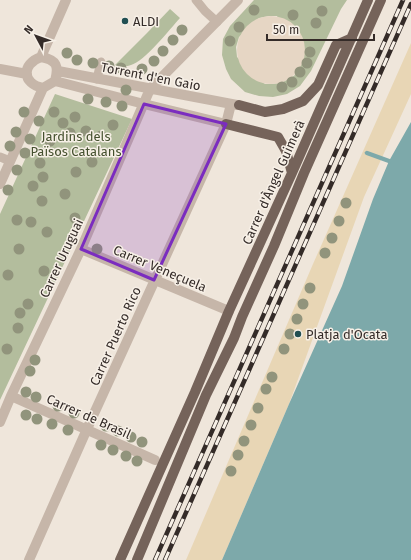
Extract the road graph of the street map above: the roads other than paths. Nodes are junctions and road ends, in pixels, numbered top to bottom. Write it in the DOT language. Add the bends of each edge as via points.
graph roads {
  1 [pos="66,0"];
  2 [pos="196,0"];
  3 [pos="201,0"];
  4 [pos="238,0"];
  5 [pos="368,0"];
  6 [pos="381,0"];
  7 [pos="205,11"];
  8 [pos="217,22"];
  9 [pos="352,38"];
  10 [pos="41,57"];
  11 [pos="101,62"];
  12 [pos="0,69"];
  13 [pos="27,74"];
  14 [pos="57,76"];
  15 [pos="97,79"];
  16 [pos="43,88"];
  17 [pos="150,89"];
  18 [pos="144,104"];
  19 [pos="235,105"];
  20 [pos="226,124"];
  21 [pos="0,156"];
  22 [pos="10,161"];
  23 [pos="292,173"];
  24 [pos="0,184"];
  25 [pos="81,249"];
  26 [pos="154,280"];
  27 [pos="229,311"];
  28 [pos="11,396"];
  29 [pos="0,422"];
  30 [pos="87,429"];
  31 [pos="155,460"];
  32 [pos="176,466"];
  33 [pos="29,560"];
  34 [pos="120,560"];
  35 [pos="130,560"];
  36 [pos="137,560"];
  1 -- 10 [label="street"];
  2 -- 7 [label="lane"];
  3 -- 7 [label="lane"];
  4 -- 8 [label="street"];
  5 -- 9 [label="main road, Carrer d'Àngel Guimerà"];
  6 -- 32 [label="main road, Carrer d'Àngel Guimerà"];
  7 -- 8 [label="lane"];
  8 -- 17 [label="street"];
  9 -- 19 [label="main road" via="336,45 318,85 303,101 283,109 265,112"];
  9 -- 23 [label="main road, Carrer d'Àngel Guimerà"];
  10 -- 13 [label="street" via="34,59 28,66"];
  10 -- 14 [label="street" via="49,58 55,64"];
  11 -- 15 [label="lane"];
  12 -- 13 [label="street"];
  13 -- 16 [label="street" via="29,81 36,87"];
  14 -- 15 [label="street, Torrent d'en Gaio"];
  14 -- 16 [label="street"];
  14 -- 18 [label="street, Torrent d'en Gaio"];
  15 -- 17 [label="street, Torrent d'en Gaio"];
  16 -- 22 [label="street"];
  17 -- 18 [label="street, Carrer Uruguai"];
  17 -- 19 [label="street, Torrent d'en Gaio"];
  18 -- 20 [label="street, Torrent d'en Gaio"];
  18 -- 25 [label="street, Carrer Uruguai"];
  19 -- 20 [label="street, Carrer Puerto Rico"];
  20 -- 23 [label="main road" via="278,137 286,151"];
  20 -- 26 [label="street, Carrer Puerto Rico"];
  21 -- 22 [label="lane"];
  22 -- 24 [label="street"];
  23 -- 27 [label="main road, Carrer d'Àngel Guimerà"];
  25 -- 26 [label="street, Carrer Veneçuela"];
  25 -- 28 [label="street, Carrer Uruguai"];
  26 -- 27 [label="street, Carrer Veneçuela"];
  26 -- 30 [label="street, Carrer Puerto Rico"];
  27 -- 34 [label="main road, Carrer d'Àngel Guimerà"];
  28 -- 29 [label="street, Carrer Uruguai"];
  28 -- 30 [label="street, Carrer de Brasil"];
  30 -- 31 [label="street, Carrer de Brasil"];
  30 -- 33 [label="street, Carrer Puerto Rico"];
  32 -- 35 [label="main road" via="148,518"];
  32 -- 36 [label="main road"];
}
